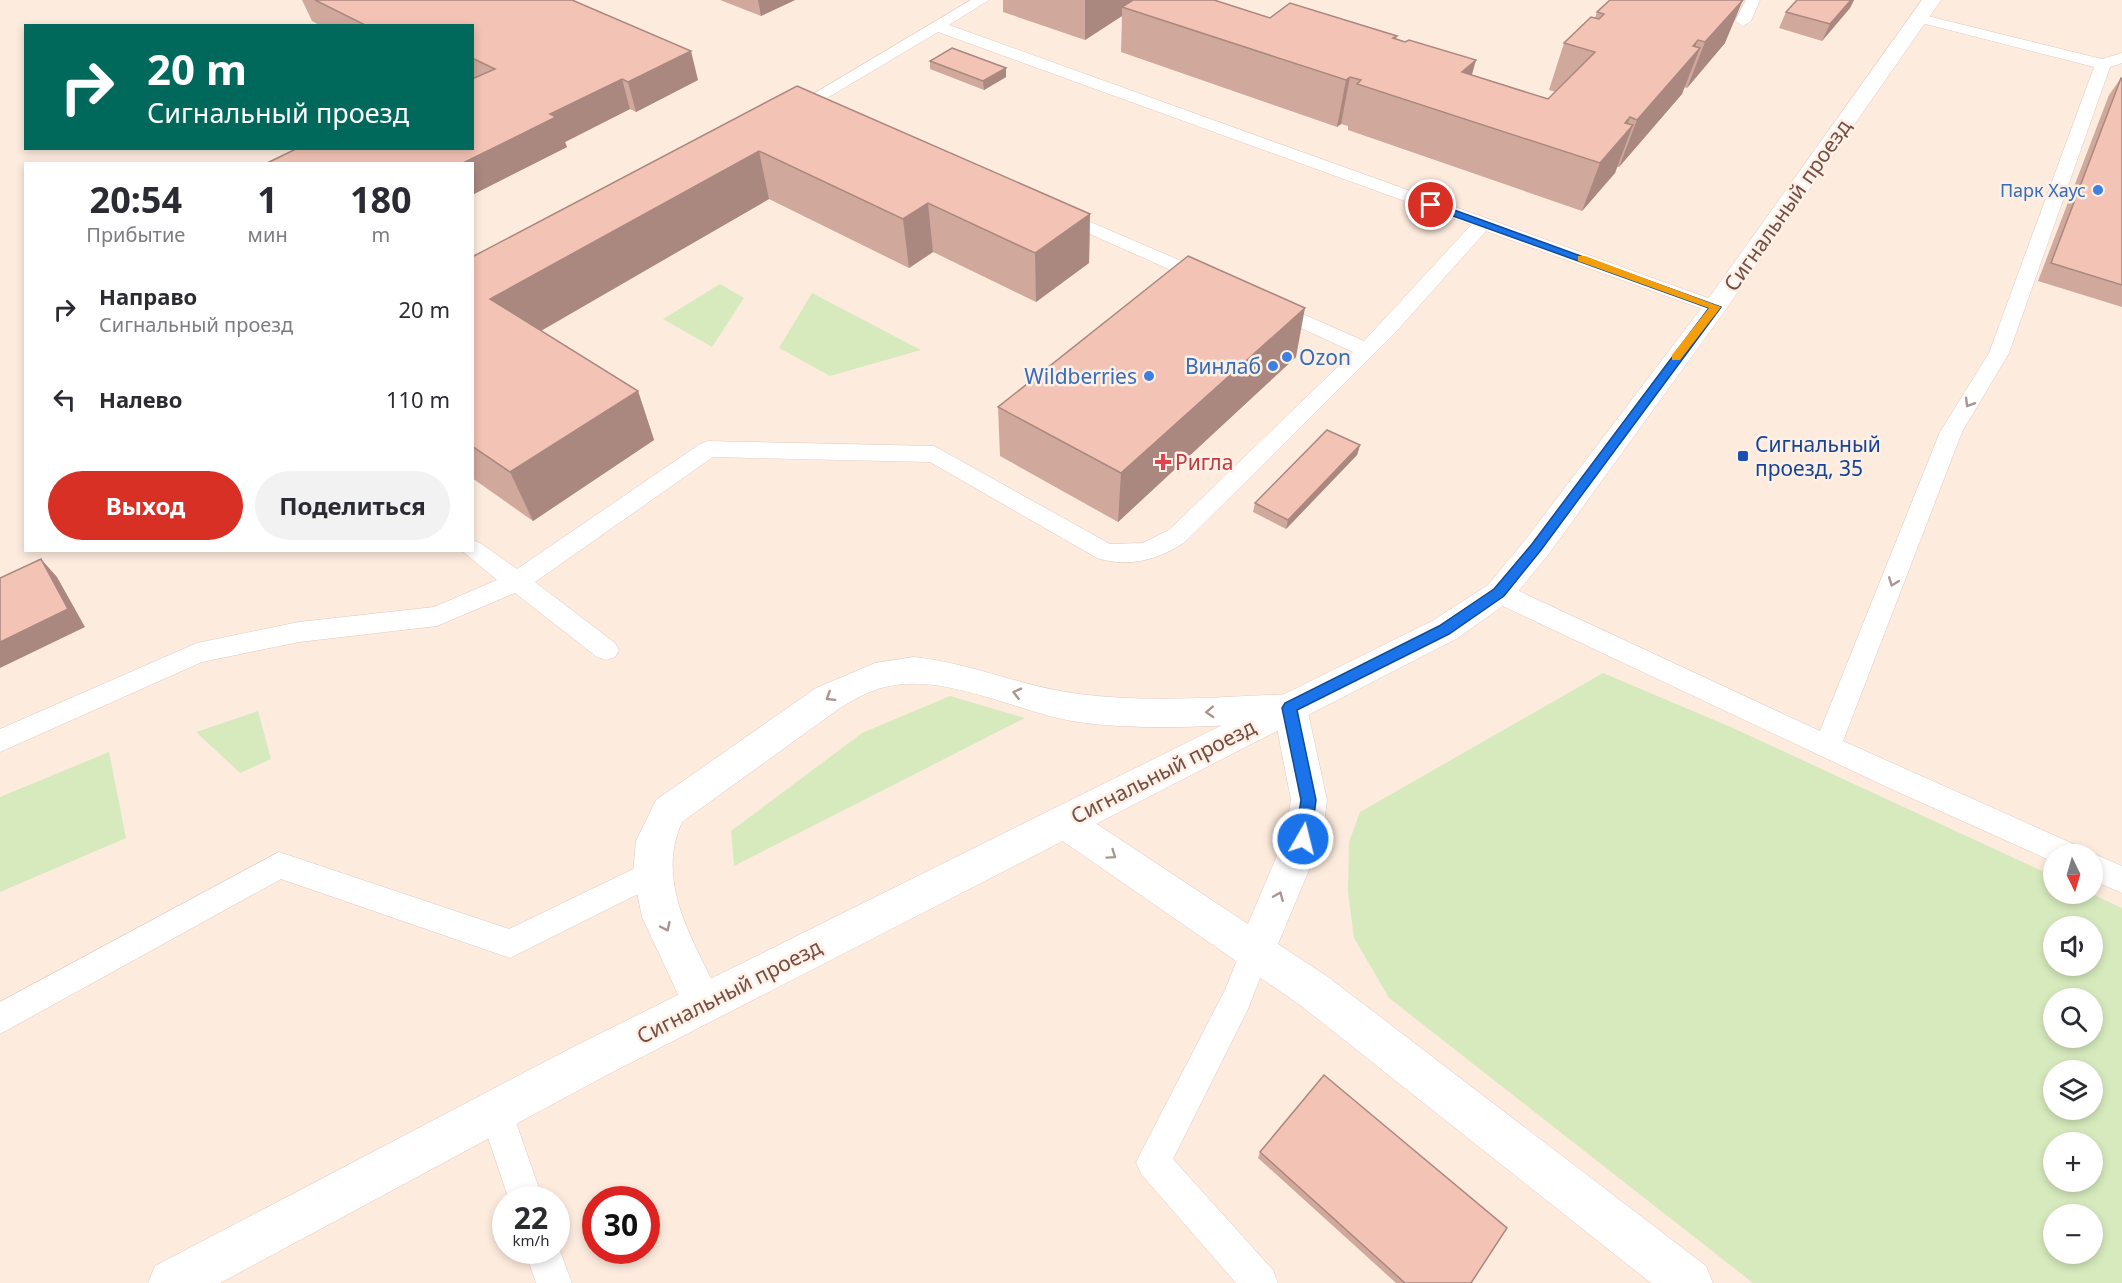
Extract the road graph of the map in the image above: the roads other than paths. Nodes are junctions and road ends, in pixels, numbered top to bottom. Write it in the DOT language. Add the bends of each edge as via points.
graph roads {
  1 [pos="982,0"];
  2 [pos="1753,0"];
  3 [pos="1926,9"];
  4 [pos="1743,21"];
  5 [pos="937,27"];
  6 [pos="2122,58"];
  7 [pos="2103,64"];
  8 [pos="830,112"];
  9 [pos="1038,204"];
  10 [pos="1483,223"];
  11 [pos="1225,287"];
  12 [pos="1257,302"];
  13 [pos="1715,307"];
  14 [pos="1367,350"];
  15 [pos="474,550"];
  16 [pos="517,582"];
  17 [pos="1499,593"];
  18 [pos="606,650"];
  19 [pos="1290,708"];
  20 [pos="0,741"];
  21 [pos="1828,746"];
  22 [pos="1064,822"];
  23 [pos="2044,844"];
  24 [pos="2103,871"];
  25 [pos="652,873"];
  26 [pos="2122,880"];
  27 [pos="1256,950"];
  28 [pos="703,1004"];
  29 [pos="0,1019"];
  30 [pos="496,1111"];
  31 [pos="521,1186"];
  32 [pos="547,1264"];
  33 [pos="172,1283"];
  34 [pos="554,1283"];
  35 [pos="1260,1283"];
  36 [pos="1689,1283"];
  1 -- 5 [label="lane"];
  2 -- 4 [label="lane"];
  3 -- 7 [label="lane"];
  3 -- 13 [label="main road, Сигнальный проезд"];
  5 -- 8 [label="lane" via="781,118 806,109"];
  5 -- 10 [label="lane"];
  6 -- 7 [label="lane"];
  7 -- 21 [label="lane, one-way" via="2000,353 1951,432"];
  9 -- 11 [label="lane"];
  10 -- 13 [label="lane"];
  10 -- 14 [label="lane"];
  12 -- 14 [label="lane"];
  13 -- 17 [label="main road, Сигнальный проезд"];
  14 -- 16 [label="lane" via="1177,536 1157,550 1126,555 1105,552 934,454 708,449"];
  15 -- 16 [label="lane"];
  16 -- 18 [label="lane"];
  16 -- 20 [label="lane" via="437,616 299,632 197,653"];
  17 -- 19 [label="main road, Сигнальный проезд" via="1444,630"];
  17 -- 21 [label="lane"];
  19 -- 22 [label="main road, Сигнальный проезд"];
  19 -- 25 [label="main road, one-way" via="1161,715 1077,708 934,673 893,672 856,682 828,698 669,811 655,841"];
  27 -- 19 [label="main road, one-way" via="1303,839 1309,800"];
  21 -- 23 [label="lane"];
  22 -- 27 [label="main road, one-way"];
  22 -- 28 [label="main road, Сигнальный проезд"];
  24 -- 26 [label="lane"];
  25 -- 28 [label="main road, one-way" via="662,917"];
  25 -- 29 [label="lane" via="510,944 279,866"];
  27 -- 35 [label="lane" via="1237,998 1153,1162"];
  27 -- 36 [label="main road"];
  28 -- 30 [label="main road, Сигнальный проезд"];
  30 -- 31 [label="lane"];
  30 -- 33 [label="main road, Сигнальный проезд"];
  32 -- 34 [label="lane"];
}
